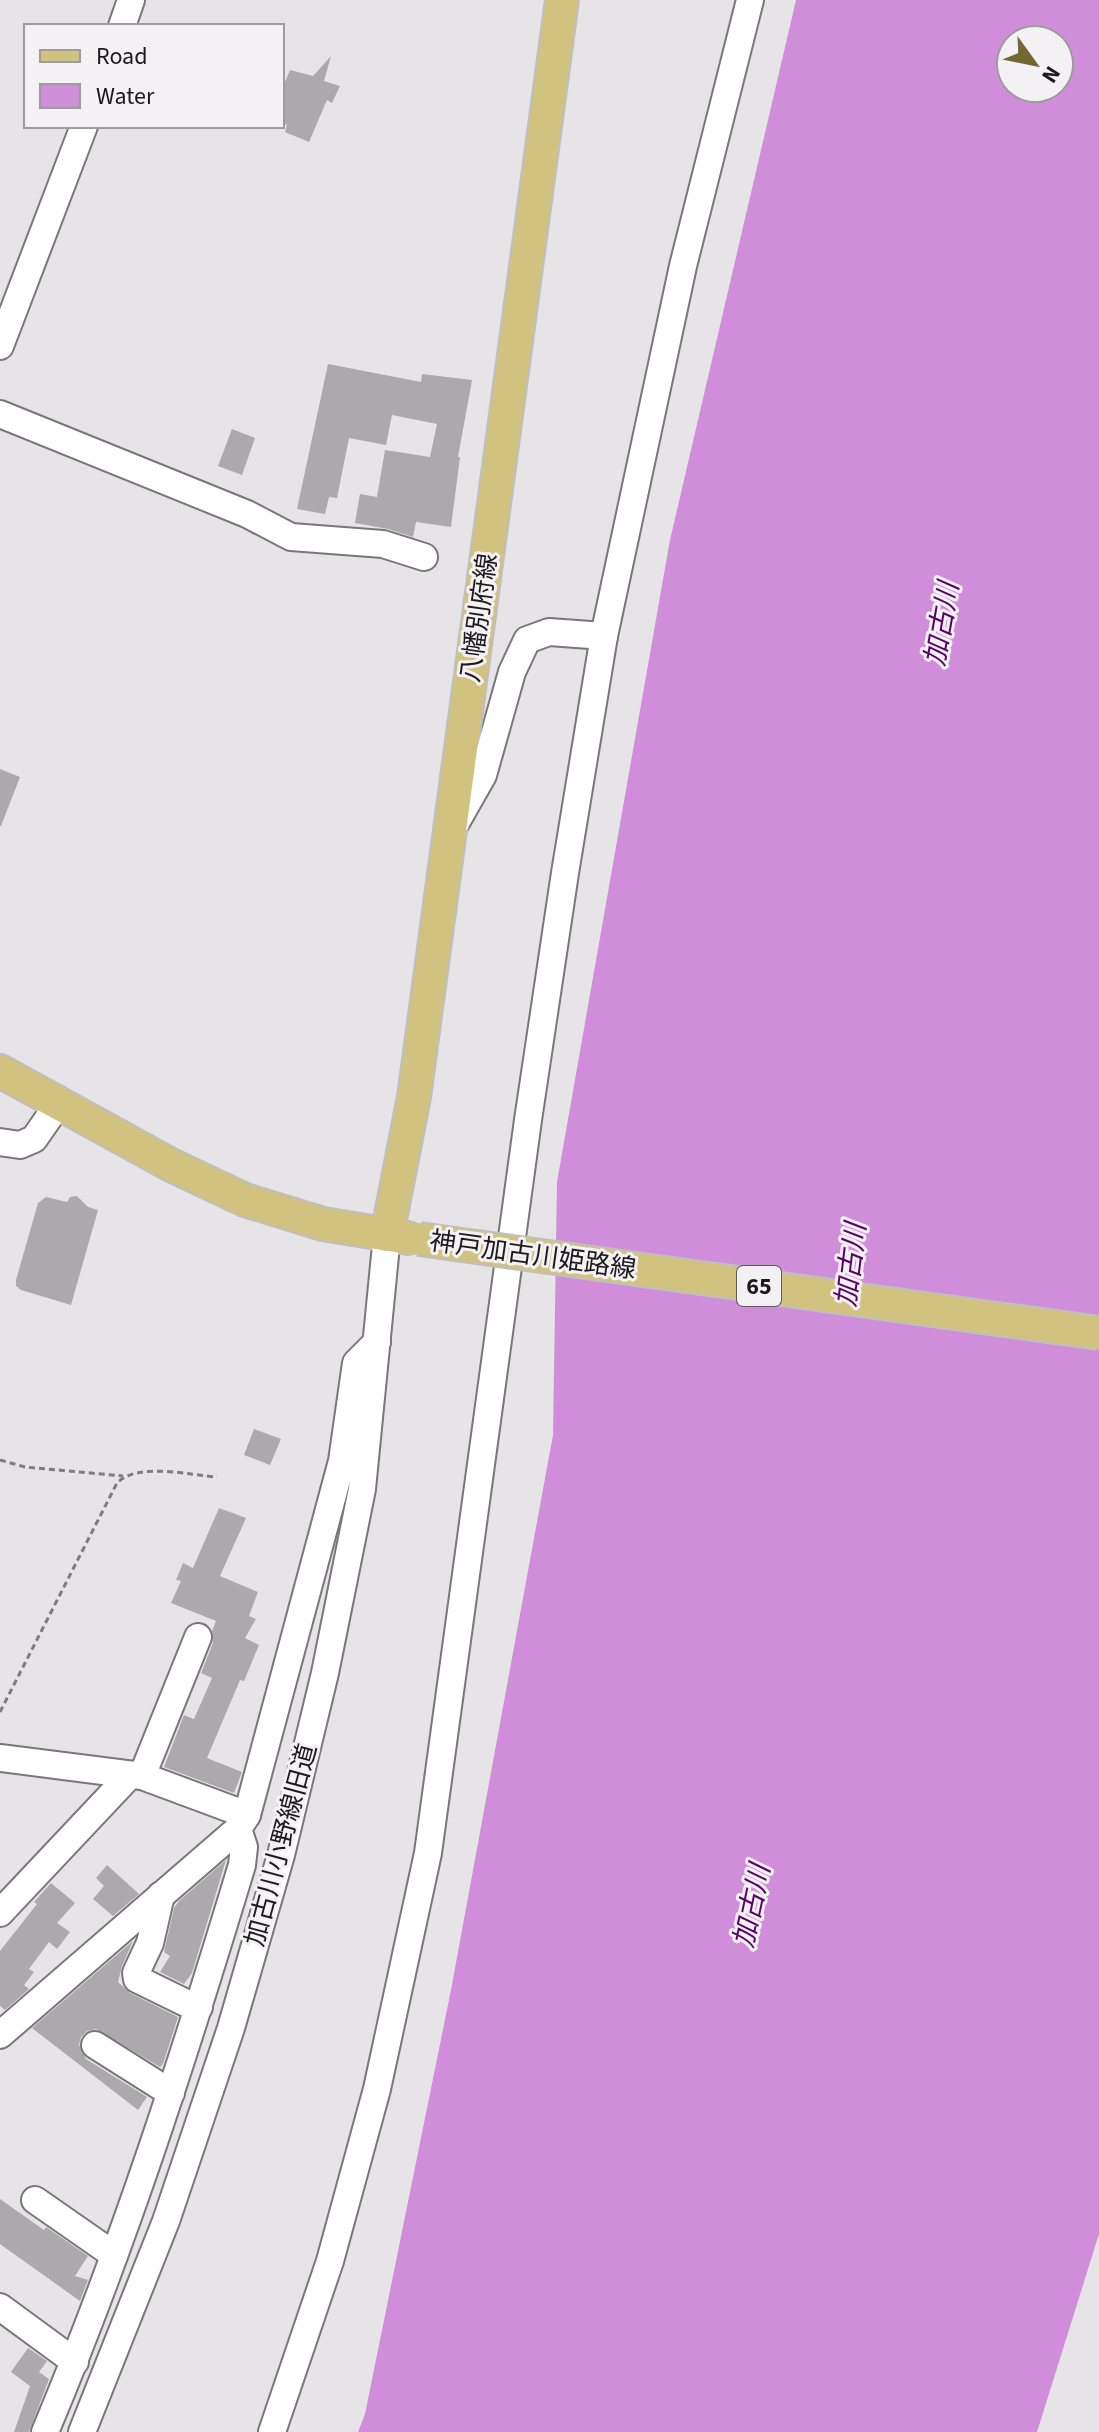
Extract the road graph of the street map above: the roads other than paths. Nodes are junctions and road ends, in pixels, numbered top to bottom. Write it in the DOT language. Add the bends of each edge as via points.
graph roads {
  1 [pos="131,0"];
  2 [pos="562,0"];
  3 [pos="750,0"];
  4 [pos="123,24"];
  5 [pos="83,128"];
  6 [pos="0,346"];
  7 [pos="0,414"];
  8 [pos="424,557"];
  9 [pos="604,636"];
  10 [pos="449,834"];
  11 [pos="0,1071"];
  12 [pos="59,1103"];
  13 [pos="0,1142"];
  14 [pos="387,1235"];
  15 [pos="1099,1333"];
  16 [pos="377,1342"];
  17 [pos="198,1637"];
  18 [pos="0,1758"];
  19 [pos="136,1776"];
  20 [pos="243,1822"];
  21 [pos="161,1895"];
  22 [pos="0,1913"];
  23 [pos="199,2007"];
  24 [pos="0,2035"];
  25 [pos="95,2045"];
  26 [pos="171,2093"];
  27 [pos="35,2200"];
  28 [pos="114,2255"];
  29 [pos="0,2307"];
  30 [pos="75,2362"];
  31 [pos="45,2432"];
  32 [pos="82,2432"];
  33 [pos="272,2432"];
  1 -- 4 [label="street"];
  2 -- 10 [label="main road, 八幡別府線"];
  3 -- 9 [label="street" via="683,266"];
  5 -- 6 [label="street"];
  7 -- 8 [label="street" via="247,514 291,537 383,544"];
  9 -- 10 [label="street" via="549,632 527,640 512,672 483,775"];
  9 -- 33 [label="street" via="528,1120 428,1853 373,2103 330,2261"];
  10 -- 14 [label="main road, 八幡別府線" via="414,1097"];
  11 -- 12 [label="main road, 神戸加古川姫路線 / 65"];
  12 -- 13 [label="street" via="34,1139 20,1145"];
  12 -- 14 [label="main road, 神戸加古川姫路線 / 65" via="245,1200 323,1224"];
  14 -- 15 [label="main road, 神戸加古川姫路線 / 65, bridge"];
  14 -- 16 [label="street, 加古川小野線旧道"];
  16 -- 20 [label="street" via="356,1363 342,1461"];
  16 -- 32 [label="street, 加古川小野線旧道" via="362,1489 281,1855 231,2028 166,2221"];
  17 -- 19 [label="street"];
  18 -- 19 [label="street"];
  19 -- 20 [label="street"];
  19 -- 22 [label="street"];
  20 -- 21 [label="street"];
  20 -- 23 [label="street" via="242,1865"];
  21 -- 23 [label="street" via="137,1979"];
  21 -- 24 [label="street"];
  23 -- 26 [label="street"];
  25 -- 26 [label="street"];
  26 -- 28 [label="street"];
  27 -- 28 [label="street"];
  28 -- 30 [label="street"];
  29 -- 30 [label="street"];
  30 -- 31 [label="street"];
}
